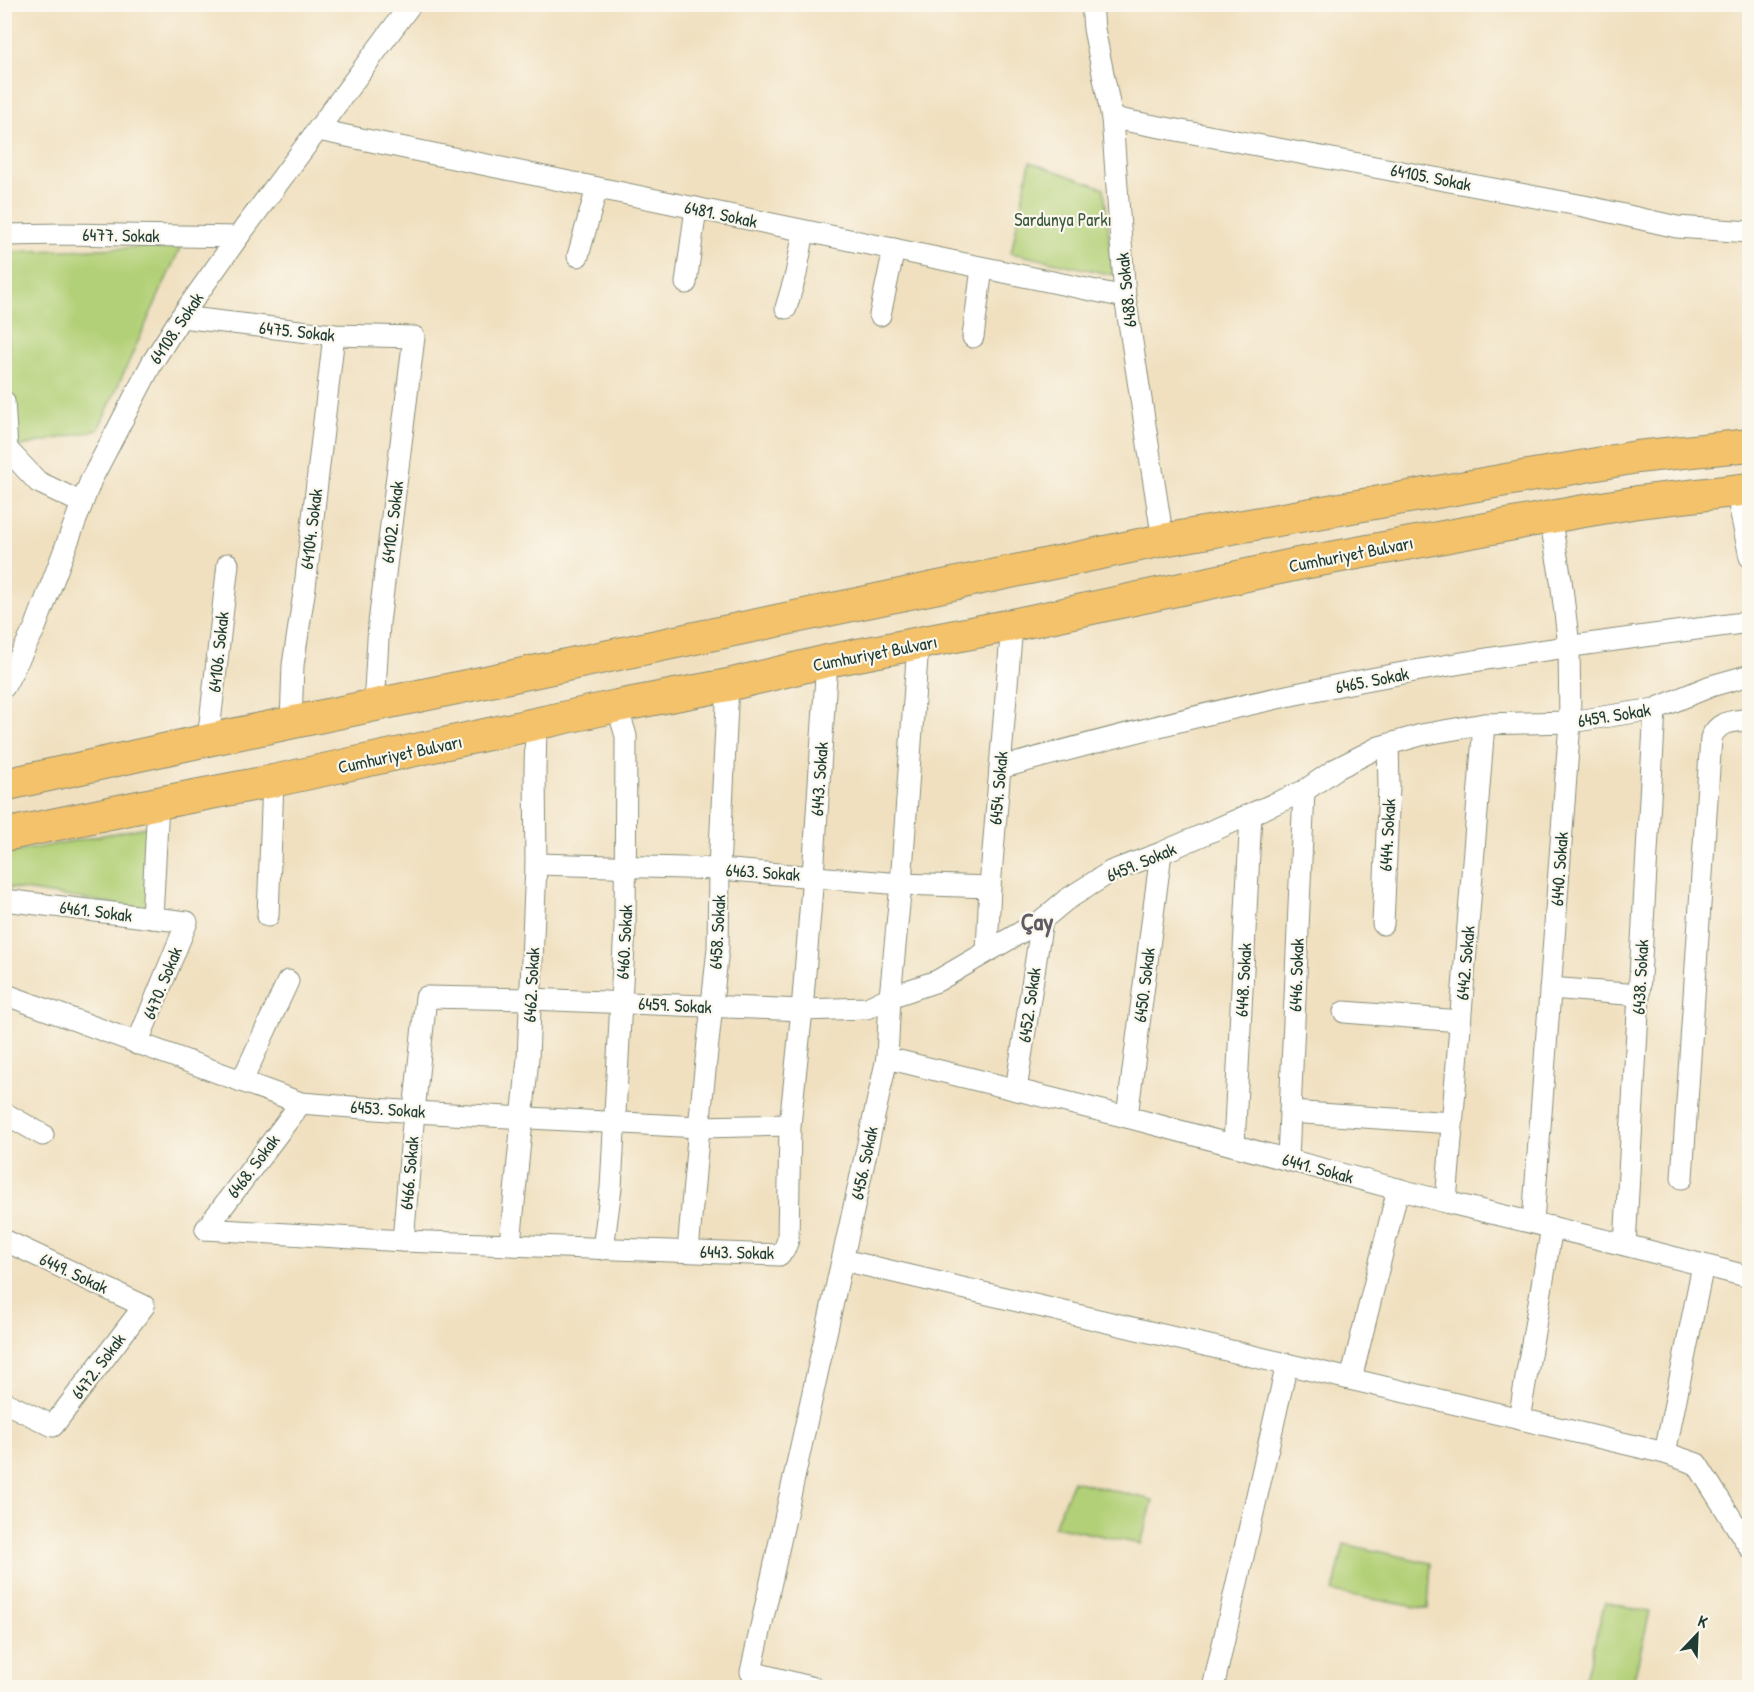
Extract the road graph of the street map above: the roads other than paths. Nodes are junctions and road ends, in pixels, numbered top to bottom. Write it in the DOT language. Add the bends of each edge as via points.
graph roads {
  1 [pos="411,4"];
  2 [pos="1092,4"];
  3 [pos="1112,118"];
  4 [pos="318,130"];
  5 [pos="597,188"];
  6 [pos="696,208"];
  7 [pos="804,231"];
  8 [pos="1749,232"];
  9 [pos="4,235"];
  10 [pos="238,237"];
  11 [pos="894,249"];
  12 [pos="578,256"];
  13 [pos="982,268"];
  14 [pos="686,284"];
  15 [pos="1125,297"];
  16 [pos="786,308"];
  17 [pos="880,315"];
  18 [pos="181,317"];
  19 [pos="334,335"];
  20 [pos="414,337"];
  21 [pos="973,338"];
  22 [pos="4,401"];
  23 [pos="1749,445"];
  24 [pos="1743,489"];
  25 [pos="82,503"];
  26 [pos="1550,517"];
  27 [pos="1163,540"];
  28 [pos="1749,557"];
  29 [pos="228,564"];
  30 [pos="1749,622"];
  31 [pos="1012,625"];
  32 [pos="918,644"];
  33 [pos="1569,646"];
  34 [pos="827,662"];
  35 [pos="1749,675"];
  36 [pos="728,685"];
  37 [pos="4,687"];
  38 [pos="374,706"];
  39 [pos="617,706"];
  40 [pos="1655,709"];
  41 [pos="1749,719"];
  42 [pos="1570,722"];
  43 [pos="291,723"];
  44 [pos="1484,724"];
  45 [pos="536,725"];
  46 [pos="208,740"];
  47 [pos="1388,745"];
  48 [pos="1000,768"];
  49 [pos="273,781"];
  50 [pos="4,785"];
  51 [pos="1304,791"];
  52 [pos="158,803"];
  53 [pos="1251,814"];
  54 [pos="4,835"];
  55 [pos="1161,853"];
  56 [pos="536,864"];
  57 [pos="626,866"];
  58 [pos="719,869"];
  59 [pos="813,875"];
  60 [pos="901,884"];
  61 [pos="990,886"];
  62 [pos="4,900"];
  63 [pos="268,916"];
  64 [pos="152,918"];
  65 [pos="1042,920"];
  66 [pos="187,922"];
  67 [pos="1383,924"];
  68 [pos="987,951"];
  69 [pos="288,981"];
  70 [pos="1550,988"];
  71 [pos="4,994"];
  72 [pos="1639,995"];
  73 [pos="426,997"];
  74 [pos="890,997"];
  75 [pos="530,999"];
  76 [pos="621,1002"];
  77 [pos="712,1007"];
  78 [pos="802,1010"];
  79 [pos="1344,1012"];
  80 [pos="1460,1021"];
  81 [pos="137,1044"];
  82 [pos="887,1058"];
  83 [pos="242,1081"];
  84 [pos="1016,1090"];
  85 [pos="301,1103"];
  86 [pos="414,1112"];
  87 [pos="1290,1112"];
  88 [pos="4,1113"];
  89 [pos="1127,1117"];
  90 [pos="522,1118"];
  91 [pos="1452,1122"];
  92 [pos="614,1123"];
  93 [pos="790,1125"];
  94 [pos="699,1127"];
  95 [pos="43,1136"];
  96 [pos="1234,1145"];
  97 [pos="1288,1159"];
  98 [pos="1682,1178"];
  99 [pos="1398,1189"];
  100 [pos="1446,1202"];
  101 [pos="1543,1225"];
  102 [pos="206,1230"];
  103 [pos="4,1240"];
  104 [pos="404,1241"];
  105 [pos="510,1244"];
  106 [pos="1625,1245"];
  107 [pos="603,1249"];
  108 [pos="688,1251"];
  109 [pos="843,1260"];
  110 [pos="1703,1265"];
  111 [pos="1749,1277"];
  112 [pos="144,1306"];
  113 [pos="1287,1364"];
  114 [pos="1351,1379"];
  115 [pos="4,1402"];
  116 [pos="1519,1419"];
  117 [pos="1665,1453"];
  118 [pos="1749,1548"];
  119 [pos="814,1688"];
  120 [pos="1214,1688"];
  1 -- 4 [label="street, 64108. Sokak"];
  2 -- 3 [label="street, 6488. Sokak"];
  3 -- 8 [label="street, 64105. Sokak" via="1584,206 1677,227"];
  3 -- 15 [label="street, 6488. Sokak"];
  4 -- 5 [label="street, 6481. Sokak"];
  4 -- 10 [label="street, 64108. Sokak"];
  5 -- 6 [label="street, 6481. Sokak"];
  5 -- 12 [label="street"];
  6 -- 7 [label="street, 6481. Sokak"];
  6 -- 14 [label="street"];
  7 -- 11 [label="street, 6481. Sokak"];
  7 -- 16 [label="street"];
  9 -- 10 [label="street, 6477. Sokak"];
  10 -- 18 [label="street, 64108. Sokak"];
  11 -- 13 [label="street, 6481. Sokak"];
  11 -- 17 [label="street"];
  13 -- 15 [label="street, 6481. Sokak"];
  13 -- 21 [label="street"];
  15 -- 27 [label="street, 6488. Sokak"];
  18 -- 19 [label="street, 6475. Sokak"];
  18 -- 25 [label="street, 64108. Sokak" via="152,363"];
  19 -- 20 [label="street, 6475. Sokak"];
  19 -- 43 [label="street, 64104. Sokak" via="293,665"];
  20 -- 38 [label="street, 64102. Sokak" via="379,623"];
  22 -- 25 [label="street" via="7,449 38,482"];
  23 -- 27 [label="highway" via="1636,458"];
  24 -- 26 [label="highway, Cumhuriyet Bulvarı"];
  24 -- 28 [label="street"];
  25 -- 37 [label="street, 64108. Sokak" via="35,628"];
  26 -- 31 [label="highway, Cumhuriyet Bulvarı" via="1298,564"];
  26 -- 33 [label="street, 6440. Sokak"];
  27 -- 38 [label="highway"];
  29 -- 46 [label="street, 64106. Sokak"];
  30 -- 33 [label="street, 6465. Sokak"];
  31 -- 32 [label="highway, Cumhuriyet Bulvarı"];
  31 -- 48 [label="street, 6454. Sokak"];
  32 -- 34 [label="highway, Cumhuriyet Bulvarı"];
  32 -- 60 [label="street, 6456. Sokak"];
  33 -- 42 [label="street, 6440. Sokak"];
  33 -- 48 [label="street, 6465. Sokak" via="1298,693 1156,725"];
  34 -- 36 [label="highway, Cumhuriyet Bulvarı"];
  34 -- 59 [label="street, 6443. Sokak"];
  35 -- 40 [label="street, 6459. Sokak"];
  36 -- 39 [label="highway, Cumhuriyet Bulvarı"];
  36 -- 58 [label="street, 6458. Sokak"];
  38 -- 43 [label="highway"];
  39 -- 45 [label="highway, Cumhuriyet Bulvarı"];
  39 -- 57 [label="street, 6460. Sokak" via="626,736"];
  40 -- 42 [label="street, 6459. Sokak"];
  40 -- 72 [label="street, 6438. Sokak"];
  41 -- 98 [label="street" via="1720,725 1711,738"];
  42 -- 44 [label="street, 6459. Sokak"];
  42 -- 70 [label="street, 6440. Sokak"];
  43 -- 46 [label="highway"];
  44 -- 47 [label="street, 6459. Sokak"];
  44 -- 80 [label="street, 6442. Sokak"];
  45 -- 49 [label="highway, Cumhuriyet Bulvarı"];
  45 -- 56 [label="street, 6462. Sokak"];
  46 -- 50 [label="highway"];
  47 -- 51 [label="street, 6459. Sokak" via="1336,769"];
  47 -- 67 [label="street, 6444. Sokak"];
  48 -- 61 [label="street, 6454. Sokak"];
  49 -- 52 [label="highway, Cumhuriyet Bulvarı"];
  49 -- 63 [label="street"];
  51 -- 53 [label="street, 6459. Sokak"];
  51 -- 87 [label="street, 6446. Sokak"];
  52 -- 54 [label="highway, Cumhuriyet Bulvarı"];
  52 -- 64 [label="street"];
  53 -- 55 [label="street, 6459. Sokak"];
  53 -- 96 [label="street, 6448. Sokak"];
  55 -- 65 [label="street, 6459. Sokak" via="1112,871"];
  55 -- 89 [label="street, 6450. Sokak"];
  56 -- 57 [label="street, 6463. Sokak"];
  56 -- 75 [label="street, 6462. Sokak"];
  57 -- 58 [label="street, 6463. Sokak"];
  57 -- 76 [label="street, 6460. Sokak"];
  58 -- 59 [label="street, 6463. Sokak"];
  58 -- 77 [label="street, 6458. Sokak" via="718,948"];
  59 -- 60 [label="street, 6463. Sokak"];
  59 -- 78 [label="street, 6443. Sokak"];
  60 -- 61 [label="street, 6463. Sokak"];
  60 -- 74 [label="street, 6456. Sokak"];
  61 -- 68 [label="street, 6454. Sokak"];
  62 -- 64 [label="street, 6461. Sokak"];
  64 -- 66 [label="street, 6461. Sokak"];
  65 -- 68 [label="street, 6459. Sokak"];
  65 -- 84 [label="street, 6452. Sokak"];
  66 -- 81 [label="street, 6470. Sokak"];
  68 -- 74 [label="street, 6459. Sokak" via="937,981"];
  69 -- 83 [label="street"];
  70 -- 72 [label="street"];
  70 -- 101 [label="street, 6440. Sokak"];
  71 -- 81 [label="street, 6453. Sokak"];
  72 -- 106 [label="street, 6438. Sokak"];
  73 -- 75 [label="street, 6459. Sokak"];
  73 -- 86 [label="street, 6466. Sokak"];
  74 -- 78 [label="street, 6459. Sokak" via="867,1008"];
  74 -- 82 [label="street, 6456. Sokak"];
  75 -- 76 [label="street, 6459. Sokak"];
  75 -- 90 [label="street, 6462. Sokak"];
  76 -- 77 [label="street, 6459. Sokak"];
  76 -- 92 [label="street, 6460. Sokak"];
  77 -- 78 [label="street, 6459. Sokak"];
  77 -- 94 [label="street, 6458. Sokak"];
  78 -- 93 [label="street, 6443. Sokak"];
  79 -- 80 [label="street"];
  80 -- 91 [label="street, 6442. Sokak"];
  81 -- 83 [label="street, 6453. Sokak"];
  82 -- 84 [label="street, 6441. Sokak"];
  82 -- 109 [label="street, 6456. Sokak"];
  83 -- 85 [label="street, 6453. Sokak"];
  84 -- 89 [label="street, 6441. Sokak"];
  85 -- 86 [label="street, 6453. Sokak"];
  85 -- 102 [label="street, 6468. Sokak"];
  86 -- 90 [label="street, 6453. Sokak"];
  86 -- 104 [label="street, 6466. Sokak"];
  87 -- 91 [label="street"];
  87 -- 97 [label="street, 6446. Sokak"];
  88 -- 95 [label="street"];
  89 -- 96 [label="street, 6441. Sokak"];
  90 -- 92 [label="street, 6453. Sokak"];
  90 -- 105 [label="street, 6462. Sokak"];
  91 -- 100 [label="street, 6442. Sokak"];
  92 -- 94 [label="street, 6453. Sokak"];
  92 -- 107 [label="street, 6460. Sokak"];
  93 -- 94 [label="street, 6453. Sokak"];
  93 -- 108 [label="street, 6443. Sokak" via="788,1240 784,1250 779,1255"];
  94 -- 108 [label="street, 6458. Sokak"];
  96 -- 97 [label="street, 6441. Sokak"];
  97 -- 99 [label="street, 6441. Sokak"];
  99 -- 100 [label="street, 6441. Sokak"];
  99 -- 114 [label="street"];
  100 -- 101 [label="street, 6441. Sokak"];
  101 -- 106 [label="street, 6441. Sokak"];
  101 -- 116 [label="street, 6440. Sokak"];
  102 -- 104 [label="street, 6443. Sokak"];
  103 -- 112 [label="street, 6449. Sokak"];
  104 -- 105 [label="street, 6443. Sokak"];
  105 -- 107 [label="street, 6443. Sokak"];
  106 -- 110 [label="street, 6441. Sokak"];
  107 -- 108 [label="street, 6443. Sokak"];
  109 -- 113 [label="street"];
  109 -- 119 [label="street, 6456. Sokak" via="751,1672"];
  110 -- 111 [label="street, 6441. Sokak"];
  110 -- 117 [label="street"];
  112 -- 115 [label="street, 6472. Sokak" via="53,1426"];
  113 -- 114 [label="street"];
  113 -- 120 [label="street"];
  114 -- 116 [label="street"];
  116 -- 117 [label="street"];
  117 -- 118 [label="street" via="1697,1464"];
}
